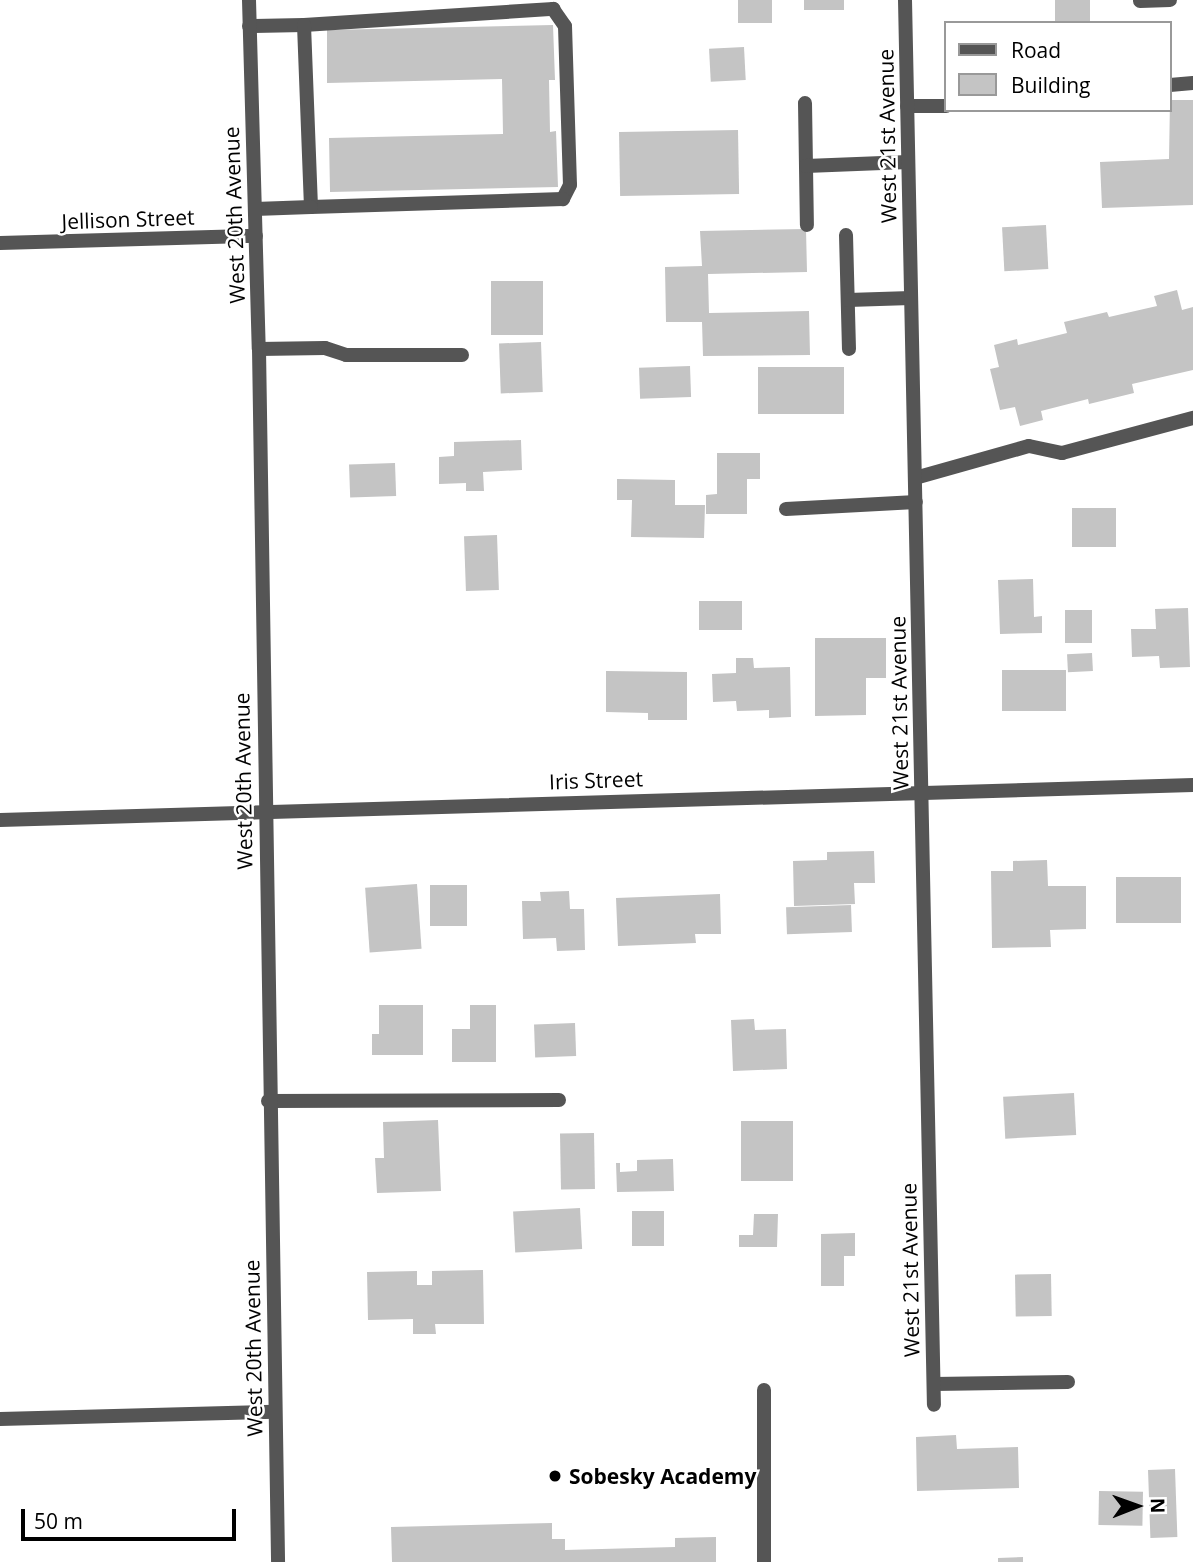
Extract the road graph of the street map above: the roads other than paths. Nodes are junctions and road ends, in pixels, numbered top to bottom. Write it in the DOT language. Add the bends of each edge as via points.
graph roads {
  1 [pos="248,0"];
  2 [pos="905,0"];
  3 [pos="1170,0"];
  4 [pos="1140,1"];
  5 [pos="304,24"];
  6 [pos="249,26"];
  7 [pos="1193,83"];
  8 [pos="1172,85"];
  9 [pos="805,103"];
  10 [pos="907,106"];
  11 [pos="944,106"];
  12 [pos="908,162"];
  13 [pos="806,166"];
  14 [pos="311,207"];
  15 [pos="255,209"];
  16 [pos="807,225"];
  17 [pos="846,235"];
  18 [pos="256,236"];
  19 [pos="0,243"];
  20 [pos="911,298"];
  21 [pos="848,300"];
  22 [pos="259,349"];
  23 [pos="849,349"];
  24 [pos="462,355"];
  25 [pos="1193,418"];
  26 [pos="915,478"];
  27 [pos="916,502"];
  28 [pos="786,509"];
  29 [pos="1193,785"];
  30 [pos="922,791"];
  31 [pos="264,811"];
  32 [pos="0,820"];
  33 [pos="559,1100"];
  34 [pos="268,1101"];
  35 [pos="1068,1382"];
  36 [pos="934,1384"];
  37 [pos="764,1390"];
  38 [pos="934,1405"];
  39 [pos="275,1412"];
  40 [pos="0,1419"];
  41 [pos="278,1562"];
  42 [pos="764,1562"];
  1 -- 6 [label="street, West 20th Avenue"];
  2 -- 10 [label="street, West 21st Avenue"];
  3 -- 4 [label="street"];
  5 -- 6 [label="street"];
  5 -- 14 [label="street"];
  5 -- 14 [label="street" via="553,9 565,26 570,185 563,198"];
  6 -- 15 [label="street, West 20th Avenue"];
  7 -- 8 [label="street"];
  9 -- 13 [label="street"];
  10 -- 11 [label="street"];
  10 -- 12 [label="street, West 21st Avenue"];
  12 -- 13 [label="street"];
  12 -- 20 [label="street, West 21st Avenue"];
  13 -- 16 [label="street"];
  14 -- 15 [label="street"];
  15 -- 18 [label="street, West 20th Avenue"];
  17 -- 21 [label="street"];
  18 -- 19 [label="street, Jellison Street"];
  18 -- 22 [label="street, West 20th Avenue"];
  20 -- 21 [label="street"];
  20 -- 26 [label="street, West 21st Avenue"];
  21 -- 23 [label="street"];
  22 -- 24 [label="street"];
  22 -- 31 [label="street, West 20th Avenue"];
  25 -- 26 [label="street" via="1062,453 1029,446"];
  26 -- 27 [label="street, West 21st Avenue"];
  27 -- 28 [label="street"];
  27 -- 30 [label="street, West 21st Avenue"];
  29 -- 30 [label="street, Iris Street"];
  30 -- 31 [label="street, Iris Street"];
  30 -- 36 [label="street, West 21st Avenue"];
  31 -- 32 [label="street, Iris Street"];
  31 -- 34 [label="street, West 20th Avenue"];
  33 -- 34 [label="street"];
  34 -- 39 [label="street, West 20th Avenue"];
  35 -- 36 [label="street"];
  36 -- 38 [label="street, West 21st Avenue"];
  37 -- 42 [label="street"];
  39 -- 40 [label="street"];
  39 -- 41 [label="street, West 20th Avenue"];
}
